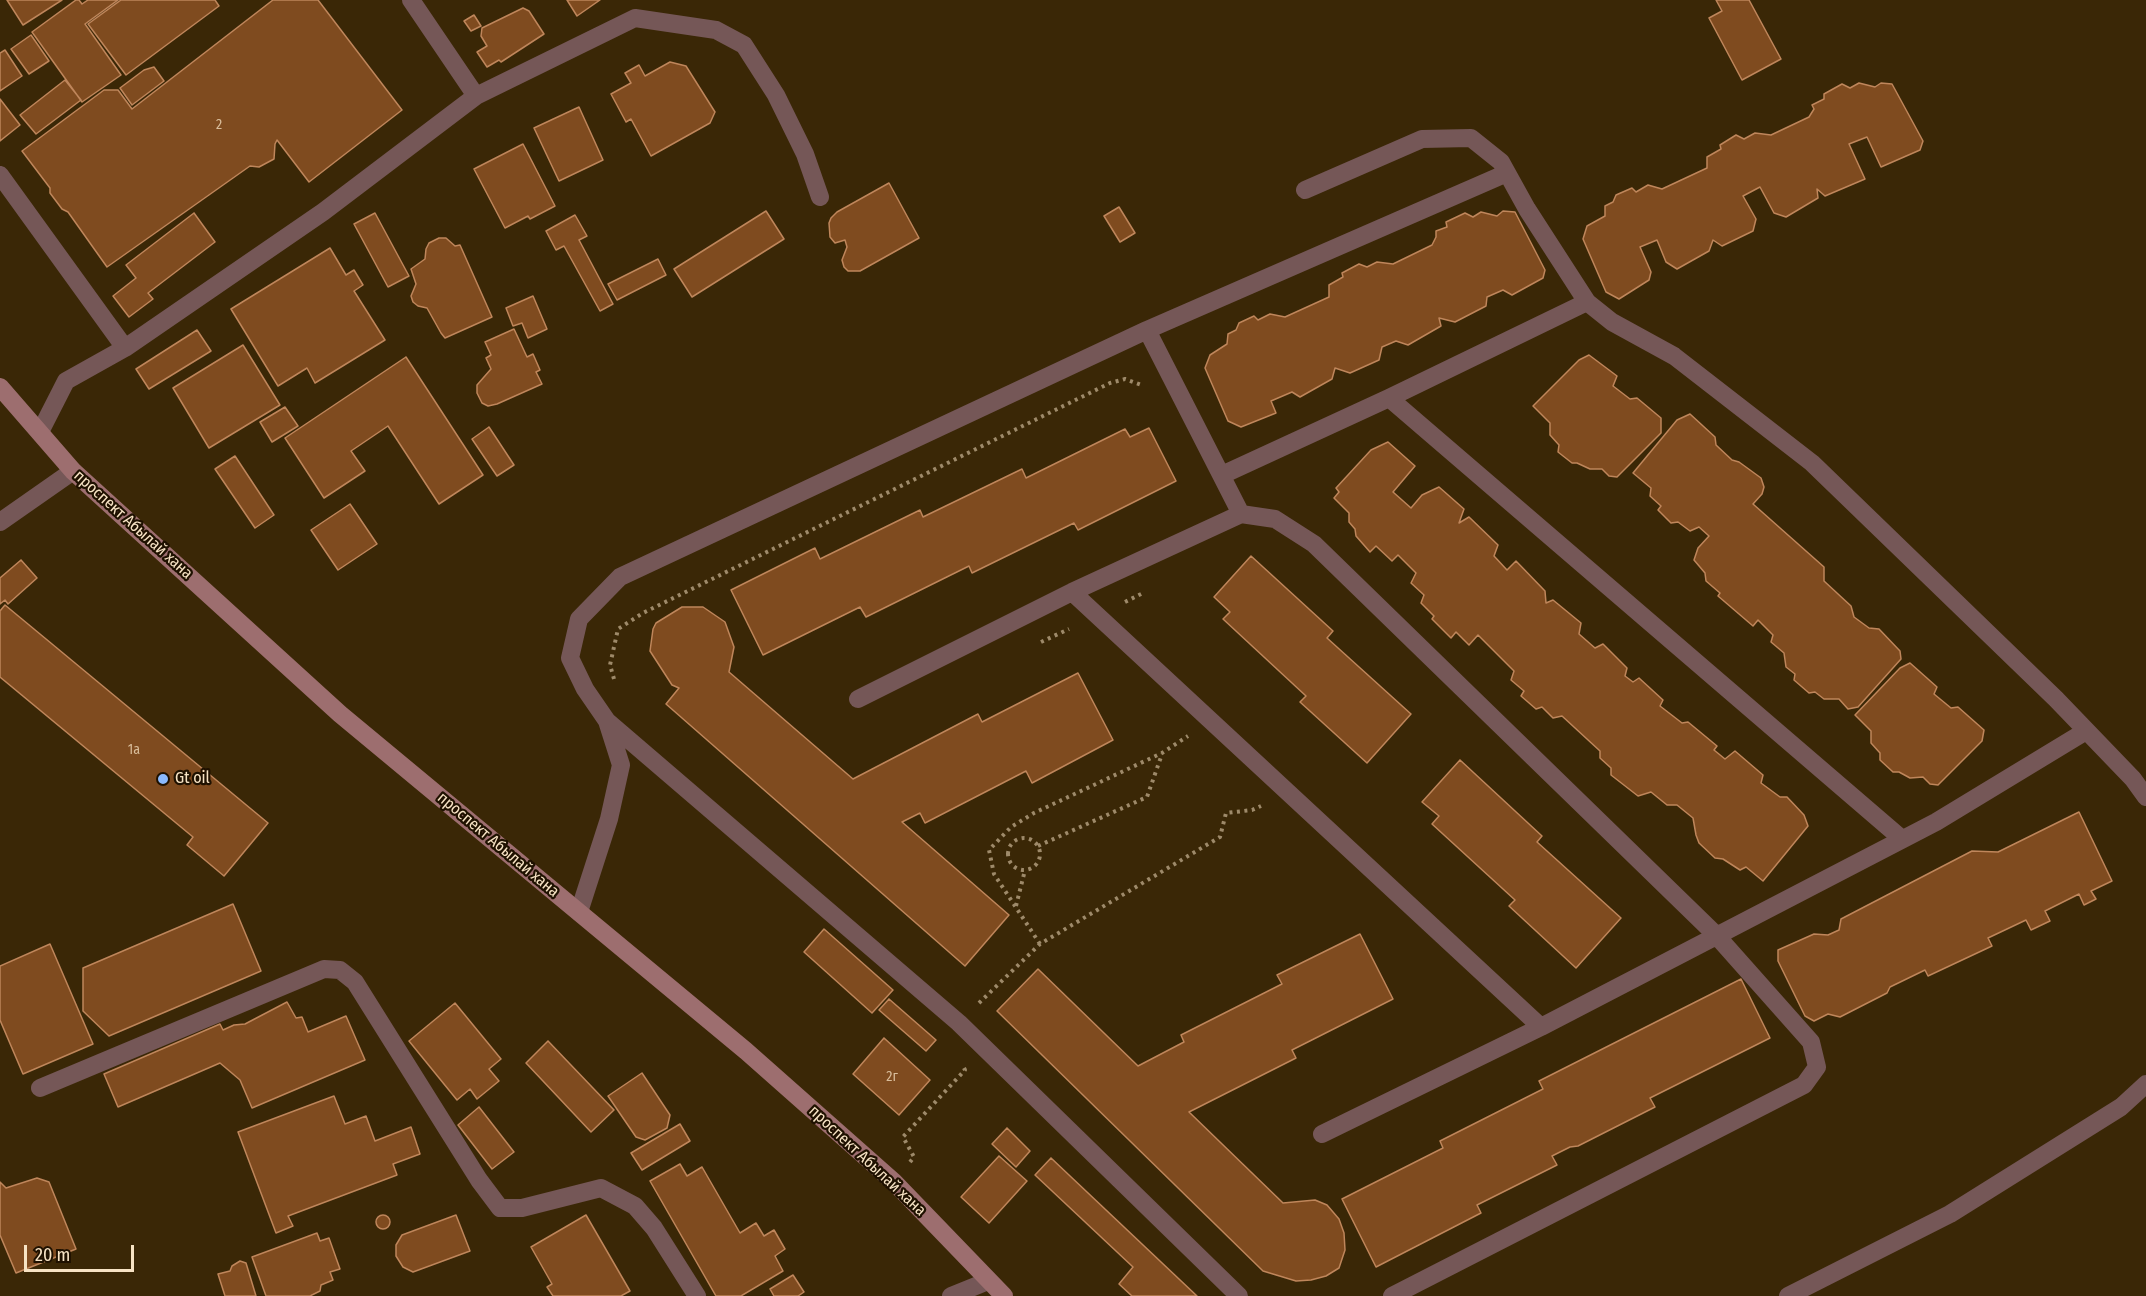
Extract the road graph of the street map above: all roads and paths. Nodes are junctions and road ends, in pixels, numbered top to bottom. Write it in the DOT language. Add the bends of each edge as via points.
graph roads {
  1 [pos="411,0"];
  2 [pos="476,96"];
  3 [pos="1507,173"];
  4 [pos="0,175"];
  5 [pos="1305,190"];
  6 [pos="820,197"];
  7 [pos="1587,302"];
  8 [pos="1147,330"];
  9 [pos="125,348"];
  10 [pos="0,387"];
  11 [pos="1147,391"];
  12 [pos="1389,398"];
  13 [pos="40,432"];
  14 [pos="73,471"];
  15 [pos="1222,474"];
  16 [pos="1241,514"];
  17 [pos="0,522"];
  18 [pos="1072,592"];
  19 [pos="858,699"];
  20 [pos="1211,721"];
  21 [pos="608,722"];
  22 [pos="2086,731"];
  23 [pos="1162,753"];
  24 [pos="1289,793"];
  25 [pos="2146,797"];
  26 [pos="1902,839"];
  27 [pos="1038,846"];
  28 [pos="1025,870"];
  29 [pos="1016,906"];
  30 [pos="579,912"];
  31 [pos="1716,935"];
  32 [pos="1040,944"];
  33 [pos="959,1023"];
  34 [pos="1541,1028"];
  35 [pos="2146,1084"];
  36 [pos="40,1088"];
  37 [pos="1322,1134"];
  38 [pos="894,1182"];
  39 [pos="988,1281"];
  40 [pos="697,1296"];
  41 [pos="951,1296"];
  42 [pos="1004,1296"];
  43 [pos="1239,1296"];
  44 [pos="1392,1296"];
  45 [pos="1788,1296"];
  1 -- 2 [label="street"];
  2 -- 6 [label="street" via="635,18 716,30 744,45 776,95 805,154"];
  2 -- 9 [label="street" via="323,212"];
  3 -- 5 [label="street" via="1501,162 1471,138 1422,139"];
  3 -- 7 [label="street"];
  3 -- 8 [label="street"];
  4 -- 9 [label="street"];
  7 -- 12 [label="street"];
  7 -- 22 [label="street" via="1612,322 1674,357 1812,464"];
  8 -- 15 [label="street"];
  8 -- 21 [label="street" via="620,577 579,619 570,658"];
  9 -- 13 [label="street" via="66,381"];
  10 -- 13 [label="main road, проспект Абылай хана"];
  11 -- 21 [label="path" via="1143,385 1125,379 1110,383 643,613 618,629 610,665 621,703"];
  12 -- 15 [label="street"];
  12 -- 26 [label="street"];
  13 -- 14 [label="main road, проспект Абылай хана"];
  14 -- 17 [label="street"];
  14 -- 30 [label="main road, проспект Абылай хана" via="340,714"];
  15 -- 16 [label="street"];
  16 -- 18 [label="street"];
  16 -- 31 [label="street" via="1275,519 1314,544"];
  18 -- 19 [label="street"];
  18 -- 20 [label="street"];
  20 -- 23 [label="path"];
  20 -- 24 [label="street"];
  21 -- 30 [label="street" via="621,765 609,819"];
  21 -- 33 [label="street"];
  22 -- 25 [label="street"];
  22 -- 26 [label="street"];
  23 -- 27 [label="path" via="1148,797"];
  23 -- 29 [label="path" via="1034,813 1011,827 989,850 994,874"];
  24 -- 32 [label="path" via="1252,810 1226,813 1220,837"];
  24 -- 34 [label="street"];
  26 -- 31 [label="street"];
  27 -- 28 [label="path" via="1039,862"];
  27 -- 28 [label="path" via="1026,837 1018,838 1008,849 1011,864"];
  28 -- 29 [label="path"];
  29 -- 32 [label="path"];
  30 -- 38 [label="main road, проспект Абылай хана" via="746,1050"];
  31 -- 34 [label="street"];
  31 -- 44 [label="street" via="1811,1042 1817,1066 1804,1085"];
  32 -- 33 [label="path"];
  33 -- 38 [label="path" via="965,1071 903,1137 914,1157"];
  33 -- 43 [label="street"];
  34 -- 37 [label="street"];
  35 -- 45 [label="street" via="2121,1107 1950,1214"];
  36 -- 40 [label="street" via="324,969 340,970 355,982 500,1208 522,1208 601,1188 635,1206 654,1228"];
  38 -- 39 [label="main road, проспект Абылай хана"];
  39 -- 41 [label="street"];
  39 -- 42 [label="main road, проспект Абылай хана"];
}
